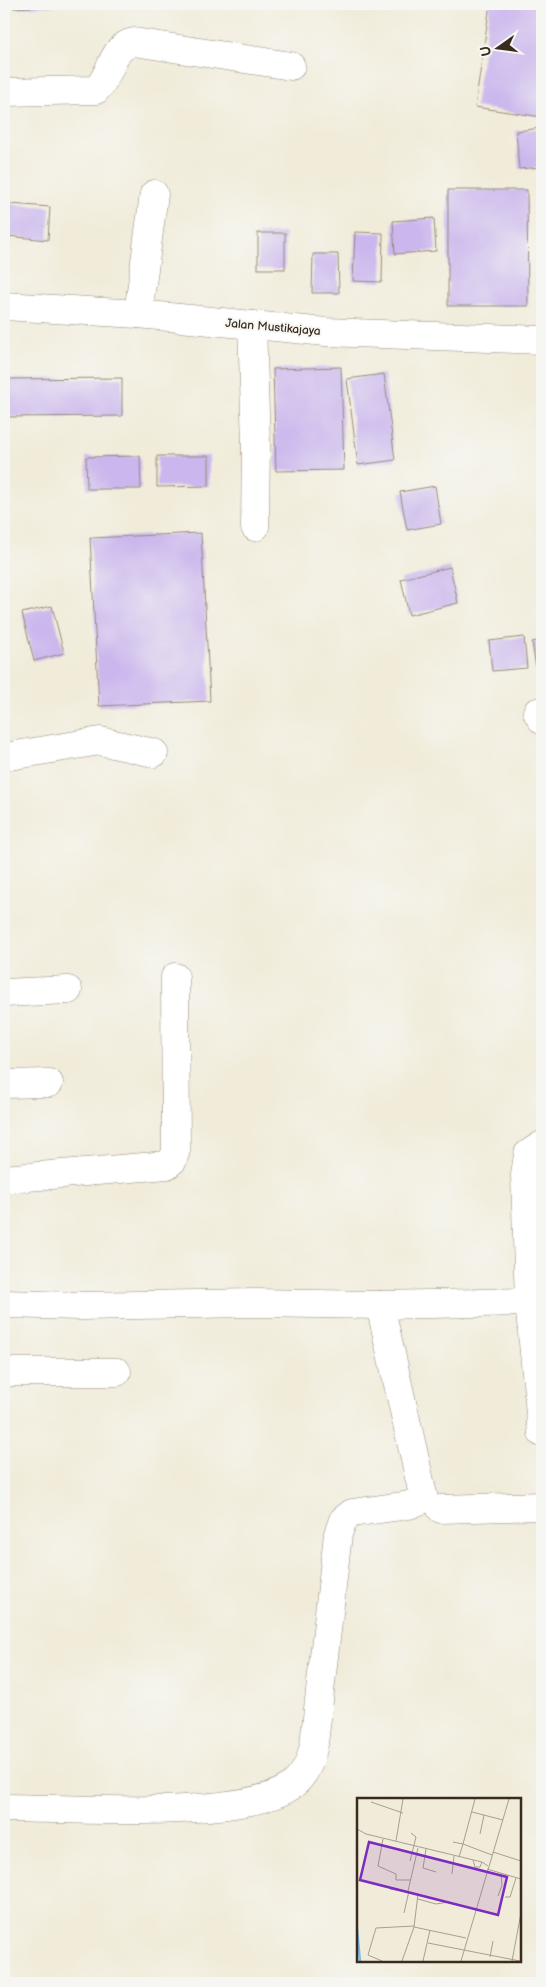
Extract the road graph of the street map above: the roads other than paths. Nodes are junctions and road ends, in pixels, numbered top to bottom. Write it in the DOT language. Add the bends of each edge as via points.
graph roads {
  1 [pos="291,66"];
  2 [pos="4,92"];
  3 [pos="154,194"];
  4 [pos="4,306"];
  5 [pos="138,314"];
  6 [pos="252,325"];
  7 [pos="542,340"];
  8 [pos="255,527"];
  9 [pos="154,753"];
  10 [pos="4,757"];
  11 [pos="176,977"];
  12 [pos="68,990"];
  13 [pos="4,993"];
  14 [pos="48,1083"];
  15 [pos="4,1084"];
  16 [pos="542,1145"];
  17 [pos="4,1179"];
  18 [pos="535,1275"];
  19 [pos="529,1302"];
  20 [pos="4,1304"];
  21 [pos="380,1306"];
  22 [pos="4,1372"];
  23 [pos="118,1372"];
  24 [pos="540,1404"];
  25 [pos="542,1433"];
  26 [pos="542,1506"];
  27 [pos="441,1509"];
  28 [pos="4,1808"];
  1 -- 2 [label="street" via="134,42 119,48 104,83 96,90"];
  3 -- 5 [label="street"];
  4 -- 5 [label="street, Jalan Mustikajaya"];
  5 -- 6 [label="street, Jalan Mustikajaya"];
  6 -- 7 [label="street, Jalan Mustikajaya" via="326,332"];
  6 -- 8 [label="street"];
  9 -- 10 [label="street" via="100,741"];
  11 -- 17 [label="street" via="176,1150 173,1160 167,1165"];
  12 -- 13 [label="street"];
  14 -- 15 [label="street"];
  16 -- 18 [label="street" via="528,1154 524,1175"];
  18 -- 19 [label="street"];
  19 -- 21 [label="street"];
  19 -- 24 [label="street"];
  20 -- 21 [label="street"];
  21 -- 28 [label="street" via="424,1499 409,1505 352,1513 343,1520 338,1534 309,1766 296,1783 246,1803 168,1811"];
  22 -- 23 [label="street"];
  24 -- 25 [label="street"];
  26 -- 27 [label="street"];
}
